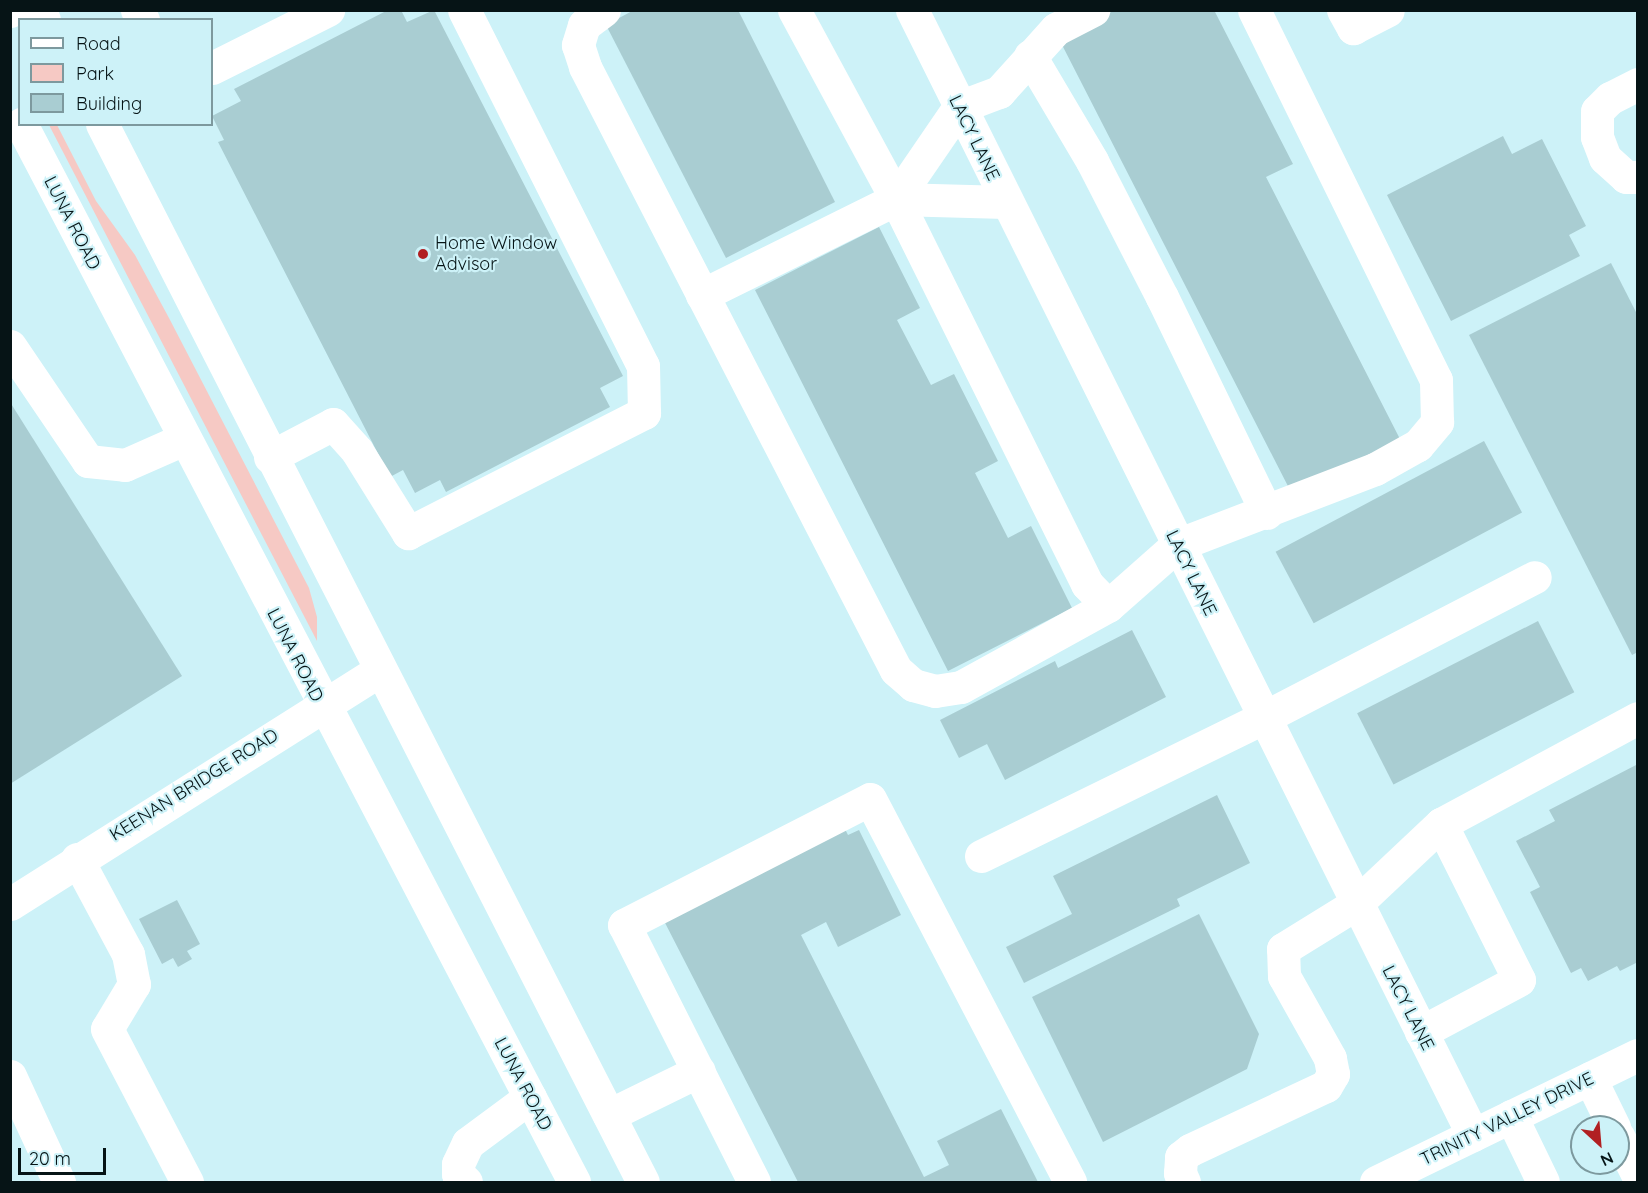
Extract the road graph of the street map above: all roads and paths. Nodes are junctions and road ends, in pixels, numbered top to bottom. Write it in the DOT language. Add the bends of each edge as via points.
graph roads {
  1 [pos="328,10"];
  2 [pos="464,10"];
  3 [pos="604,10"];
  4 [pos="794,10"];
  5 [pos="1093,10"];
  6 [pos="1254,10"];
  7 [pos="1343,10"];
  8 [pos="1388,10"];
  9 [pos="923,14"];
  10 [pos="1030,56"];
  11 [pos="213,68"];
  12 [pos="1638,84"];
  13 [pos="10,104"];
  14 [pos="959,107"];
  15 [pos="18,119"];
  16 [pos="22,126"];
  17 [pos="103,126"];
  18 [pos="1638,177"];
  19 [pos="896,199"];
  20 [pos="1006,202"];
  21 [pos="702,295"];
  22 [pos="10,346"];
  23 [pos="184,440"];
  24 [pos="270,456"];
  25 [pos="1267,513"];
  26 [pos="1177,545"];
  27 [pos="1535,577"];
  28 [pos="1108,606"];
  29 [pos="380,670"];
  30 [pos="321,705"];
  31 [pos="1263,718"];
  32 [pos="1638,718"];
  33 [pos="1441,824"];
  34 [pos="981,856"];
  35 [pos="77,860"];
  36 [pos="10,904"];
  37 [pos="1356,904"];
  38 [pos="1421,1032"];
  39 [pos="1638,1055"];
  40 [pos="699,1071"];
  41 [pos="10,1076"];
  42 [pos="1590,1078"];
  43 [pos="530,1097"];
  44 [pos="609,1115"];
  45 [pos="1608,1115"];
  46 [pos="1511,1116"];
  47 [pos="1473,1135"];
  48 [pos="1630,1160"];
  49 [pos="1638,1176"];
  50 [pos="59,1182"];
  51 [pos="187,1182"];
  52 [pos="466,1182"];
  53 [pos="574,1182"];
  54 [pos="643,1182"];
  55 [pos="754,1182"];
  56 [pos="1070,1182"];
  57 [pos="1184,1182"];
  58 [pos="1376,1182"];
  59 [pos="1543,1182"];
  1 -- 11 [label="main road"];
  2 -- 24 [label="main road" via="643,366 644,413 408,533 357,451 333,424"];
  3 -- 21 [label="main road" via="584,26 578,45 585,67"];
  4 -- 19 [label="main road"];
  5 -- 10 [label="main road" via="1056,29"];
  6 -- 25 [label="main road" via="1436,380 1437,422 1419,445 1375,469"];
  7 -- 8 [label="main road" via="1353,28"];
  9 -- 14 [label="main road, LACY LANE"];
  10 -- 14 [label="main road" via="999,92"];
  10 -- 25 [label="main road" via="1119,213"];
  12 -- 18 [label="main road" via="1610,98 1597,111 1597,137 1605,158 1626,177"];
  13 -- 15 [label="main road, LUNA ROAD"];
  14 -- 19 [label="main road"];
  14 -- 20 [label="main road, LACY LANE"];
  16 -- 23 [label="main road, LUNA ROAD"];
  17 -- 24 [label="main road"];
  19 -- 20 [label="main road"];
  19 -- 21 [label="main road"];
  19 -- 28 [label="main road" via="1087,584"];
  20 -- 26 [label="main road, LACY LANE"];
  21 -- 28 [label="main road" via="896,670 913,685 935,692 961,687"];
  22 -- 23 [label="main road" via="88,461 125,465"];
  23 -- 30 [label="main road, LUNA ROAD"];
  24 -- 29 [label="main road"];
  25 -- 26 [label="main road"];
  26 -- 28 [label="main road"];
  26 -- 31 [label="main road, LACY LANE"];
  27 -- 31 [label="main road"];
  29 -- 30 [label="main road, KEENAN BRIDGE ROAD"];
  29 -- 44 [label="main road"];
  30 -- 35 [label="main road, KEENAN BRIDGE ROAD"];
  30 -- 43 [label="main road, LUNA ROAD"];
  31 -- 34 [label="main road"];
  31 -- 37 [label="main road, LACY LANE"];
  32 -- 33 [label="main road"];
  33 -- 37 [label="main road"];
  33 -- 38 [label="main road" via="1519,980"];
  35 -- 36 [label="main road, KEENAN BRIDGE ROAD"];
  35 -- 51 [label="main road" via="128,954 134,984 107,1029"];
  37 -- 38 [label="main road, LACY LANE"];
  37 -- 57 [label="main road" via="1293,940 1283,949 1280,959 1284,976 1330,1058 1333,1074 1326,1086 1190,1150 1181,1157"];
  38 -- 47 [label="main road, LACY LANE"];
  39 -- 42 [label="main road, TRINITY VALLEY DRIVE"];
  40 -- 44 [label="main road"];
  40 -- 55 [label="main road"];
  40 -- 56 [label="main road" via="624,924 870,800"];
  41 -- 50 [label="main road"];
  42 -- 45 [label="main road"];
  42 -- 46 [label="main road, TRINITY VALLEY DRIVE"];
  43 -- 52 [label="main road" via="468,1143 458,1164 458,1174"];
  43 -- 53 [label="main road, LUNA ROAD"];
  44 -- 54 [label="main road"];
  46 -- 47 [label="main road, TRINITY VALLEY DRIVE"];
  46 -- 59 [label="main road"];
  47 -- 58 [label="main road, TRINITY VALLEY DRIVE"];
  48 -- 49 [label="main road"];
}
